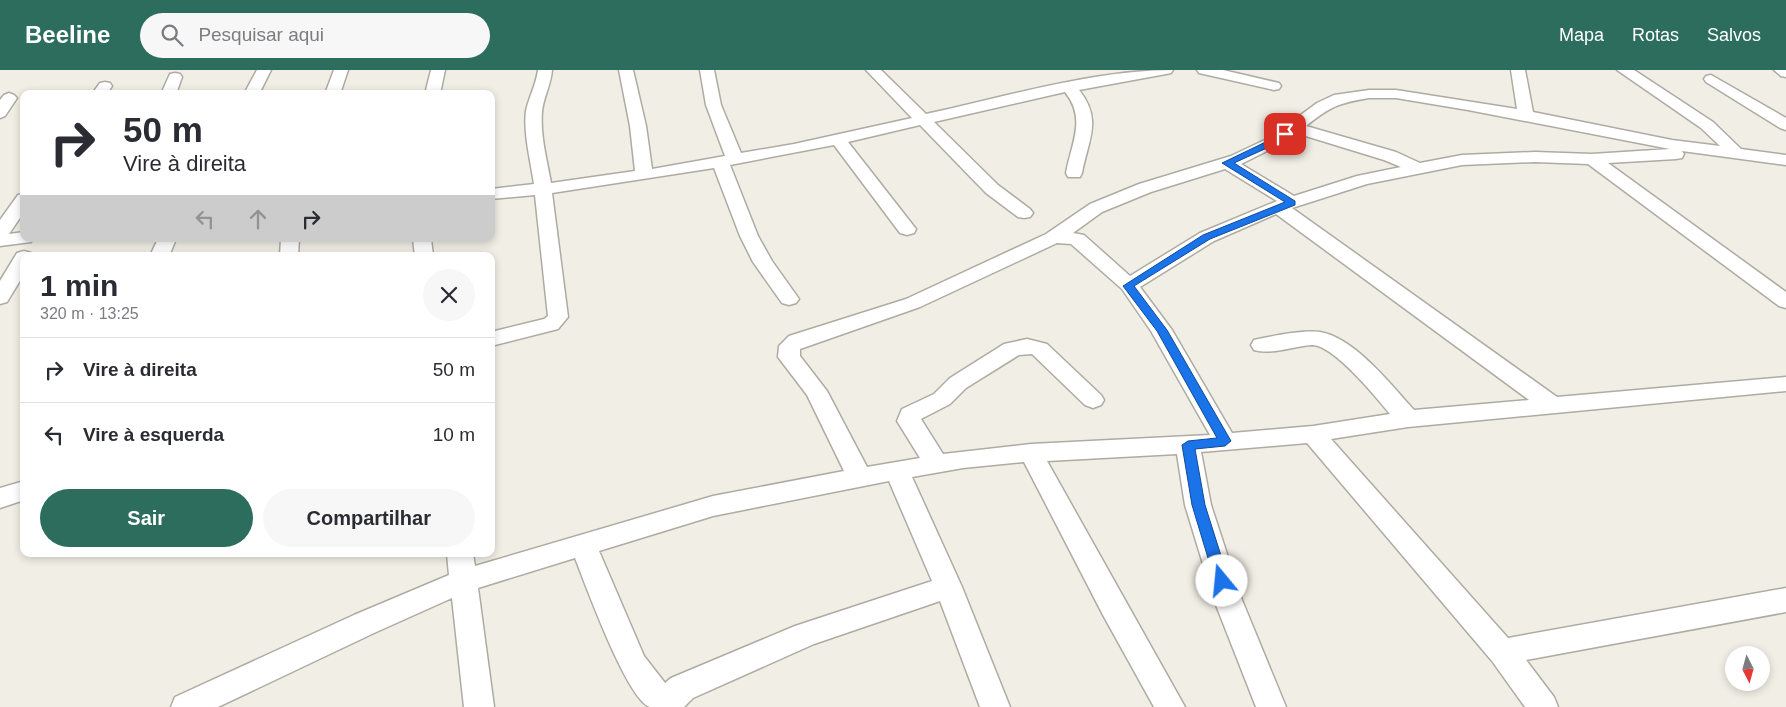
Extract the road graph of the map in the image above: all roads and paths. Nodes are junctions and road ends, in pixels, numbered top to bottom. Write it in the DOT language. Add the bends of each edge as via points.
graph roads {
  1 [pos="264,70"];
  2 [pos="340,70"];
  3 [pos="438,70"];
  4 [pos="545,70"];
  5 [pos="626,70"];
  6 [pos="707,70"];
  7 [pos="874,70"];
  8 [pos="1166,70"];
  9 [pos="1204,70"];
  10 [pos="1518,70"];
  11 [pos="1624,70"];
  12 [pos="1781,70"];
  13 [pos="1786,74"];
  14 [pos="175,77"];
  15 [pos="1711,80"];
  16 [pos="1274,86"];
  17 [pos="1069,87"];
  18 [pos="170,90"];
  19 [pos="253,90"];
  20 [pos="333,90"];
  21 [pos="433,90"];
  22 [pos="9,98"];
  23 [pos="0,113"];
  24 [pos="1526,115"];
  25 [pos="923,120"];
  26 [pos="1786,125"];
  27 [pos="1293,127"];
  28 [pos="838,140"];
  29 [pos="1708,151"];
  30 [pos="1738,155"];
  31 [pos="1592,158"];
  32 [pos="1762,158"];
  33 [pos="1786,160"];
  34 [pos="728,161"];
  35 [pos="1226,163"];
  36 [pos="1417,168"];
  37 [pos="1074,173"];
  38 [pos="1786,173"];
  39 [pos="644,175"];
  40 [pos="543,190"];
  41 [pos="495,194"];
  42 [pos="20,205"];
  43 [pos="1285,205"];
  44 [pos="1024,213"];
  45 [pos="907,229"];
  46 [pos="0,233"];
  47 [pos="20,238"];
  48 [pos="1052,238"];
  49 [pos="0,240"];
  50 [pos="20,264"];
  51 [pos="1128,286"];
  52 [pos="0,298"];
  53 [pos="789,299"];
  54 [pos="1786,302"];
  55 [pos="495,338"];
  56 [pos="1262,346"];
  57 [pos="1786,384"];
  58 [pos="1093,400"];
  59 [pos="1550,404"];
  60 [pos="1408,419"];
  61 [pos="1313,434"];
  62 [pos="1225,441"];
  63 [pos="1188,445"];
  64 [pos="1032,453"];
  65 [pos="937,464"];
  66 [pos="897,472"];
  67 [pos="859,477"];
  68 [pos="20,491"];
  69 [pos="0,498"];
  70 [pos="582,545"];
  71 [pos="461,567"];
  72 [pos="948,587"];
  73 [pos="1786,600"];
  74 [pos="1502,652"];
  75 [pos="668,705"];
  76 [pos="186,707"];
  77 [pos="479,707"];
  78 [pos="995,707"];
  79 [pos="1170,707"];
  80 [pos="1271,707"];
  81 [pos="1543,707"];
  1 -- 19 [label="street"];
  2 -- 20 [label="street"];
  3 -- 21 [label="street"];
  4 -- 40 [label="street" via="534,111"];
  5 -- 39 [label="street"];
  6 -- 34 [label="street" via="709,94"];
  7 -- 25 [label="street"];
  8 -- 17 [label="street"];
  9 -- 16 [label="street"];
  10 -- 24 [label="street"];
  11 -- 30 [label="street" via="1707,125"];
  12 -- 13 [label="street"];
  14 -- 18 [label="street"];
  15 -- 26 [label="street"];
  17 -- 25 [label="street"];
  17 -- 37 [label="street" via="1084,108 1083,134"];
  22 -- 23 [label="street"];
  24 -- 27 [label="street" via="1396,94 1370,94 1339,98"];
  24 -- 29 [label="street"];
  25 -- 28 [label="street"];
  25 -- 44 [label="street" via="992,189"];
  27 -- 35 [label="street" via="1277,140"];
  27 -- 36 [label="street" via="1390,156"];
  28 -- 34 [label="street"];
  28 -- 45 [label="street"];
  29 -- 30 [label="street"];
  29 -- 31 [label="street"];
  30 -- 32 [label="street"];
  31 -- 36 [label="street" via="1462,160"];
  31 -- 54 [label="street"];
  32 -- 33 [label="street"];
  32 -- 38 [label="street"];
  34 -- 39 [label="street"];
  34 -- 53 [label="street" via="749,236"];
  35 -- 43 [label="street"];
  35 -- 48 [label="street" via="1145,188 1096,208"];
  36 -- 43 [label="street" via="1363,180"];
  39 -- 40 [label="street"];
  40 -- 41 [label="street"];
  40 -- 55 [label="street" via="558,317 551,324"];
  42 -- 46 [label="street"];
  43 -- 51 [label="street" via="1207,237"];
  43 -- 59 [label="street"];
  47 -- 49 [label="street"];
  48 -- 51 [label="street" via="1077,239"];
  48 -- 67 [label="street" via="913,303 790,346 788,357 816,392 834,422"];
  50 -- 52 [label="street"];
  51 -- 62 [label="street" via="1161,330"];
  56 -- 60 [label="street" via="1317,338 1331,342"];
  57 -- 59 [label="street"];
  58 -- 65 [label="street" via="1039,349 1027,346 1012,349 958,383 942,399 910,415 909,421"];
  59 -- 60 [label="street"];
  60 -- 61 [label="street"];
  61 -- 62 [label="street"];
  61 -- 74 [label="street"];
  62 -- 63 [label="street"];
  63 -- 64 [label="street"];
  63 -- 80 [label="street" via="1198,505 1228,600"];
  64 -- 65 [label="street"];
  64 -- 79 [label="street"];
  65 -- 66 [label="street"];
  66 -- 67 [label="street"];
  66 -- 72 [label="street"];
  67 -- 70 [label="street" via="714,506"];
  68 -- 69 [label="street"];
  70 -- 71 [label="street"];
  70 -- 75 [label="street" via="633,664 654,693"];
  71 -- 76 [label="street" via="364,624"];
  71 -- 77 [label="street"];
  72 -- 75 [label="street" via="805,635 682,688"];
  72 -- 78 [label="street"];
  73 -- 74 [label="street"];
  74 -- 81 [label="street"];
}
